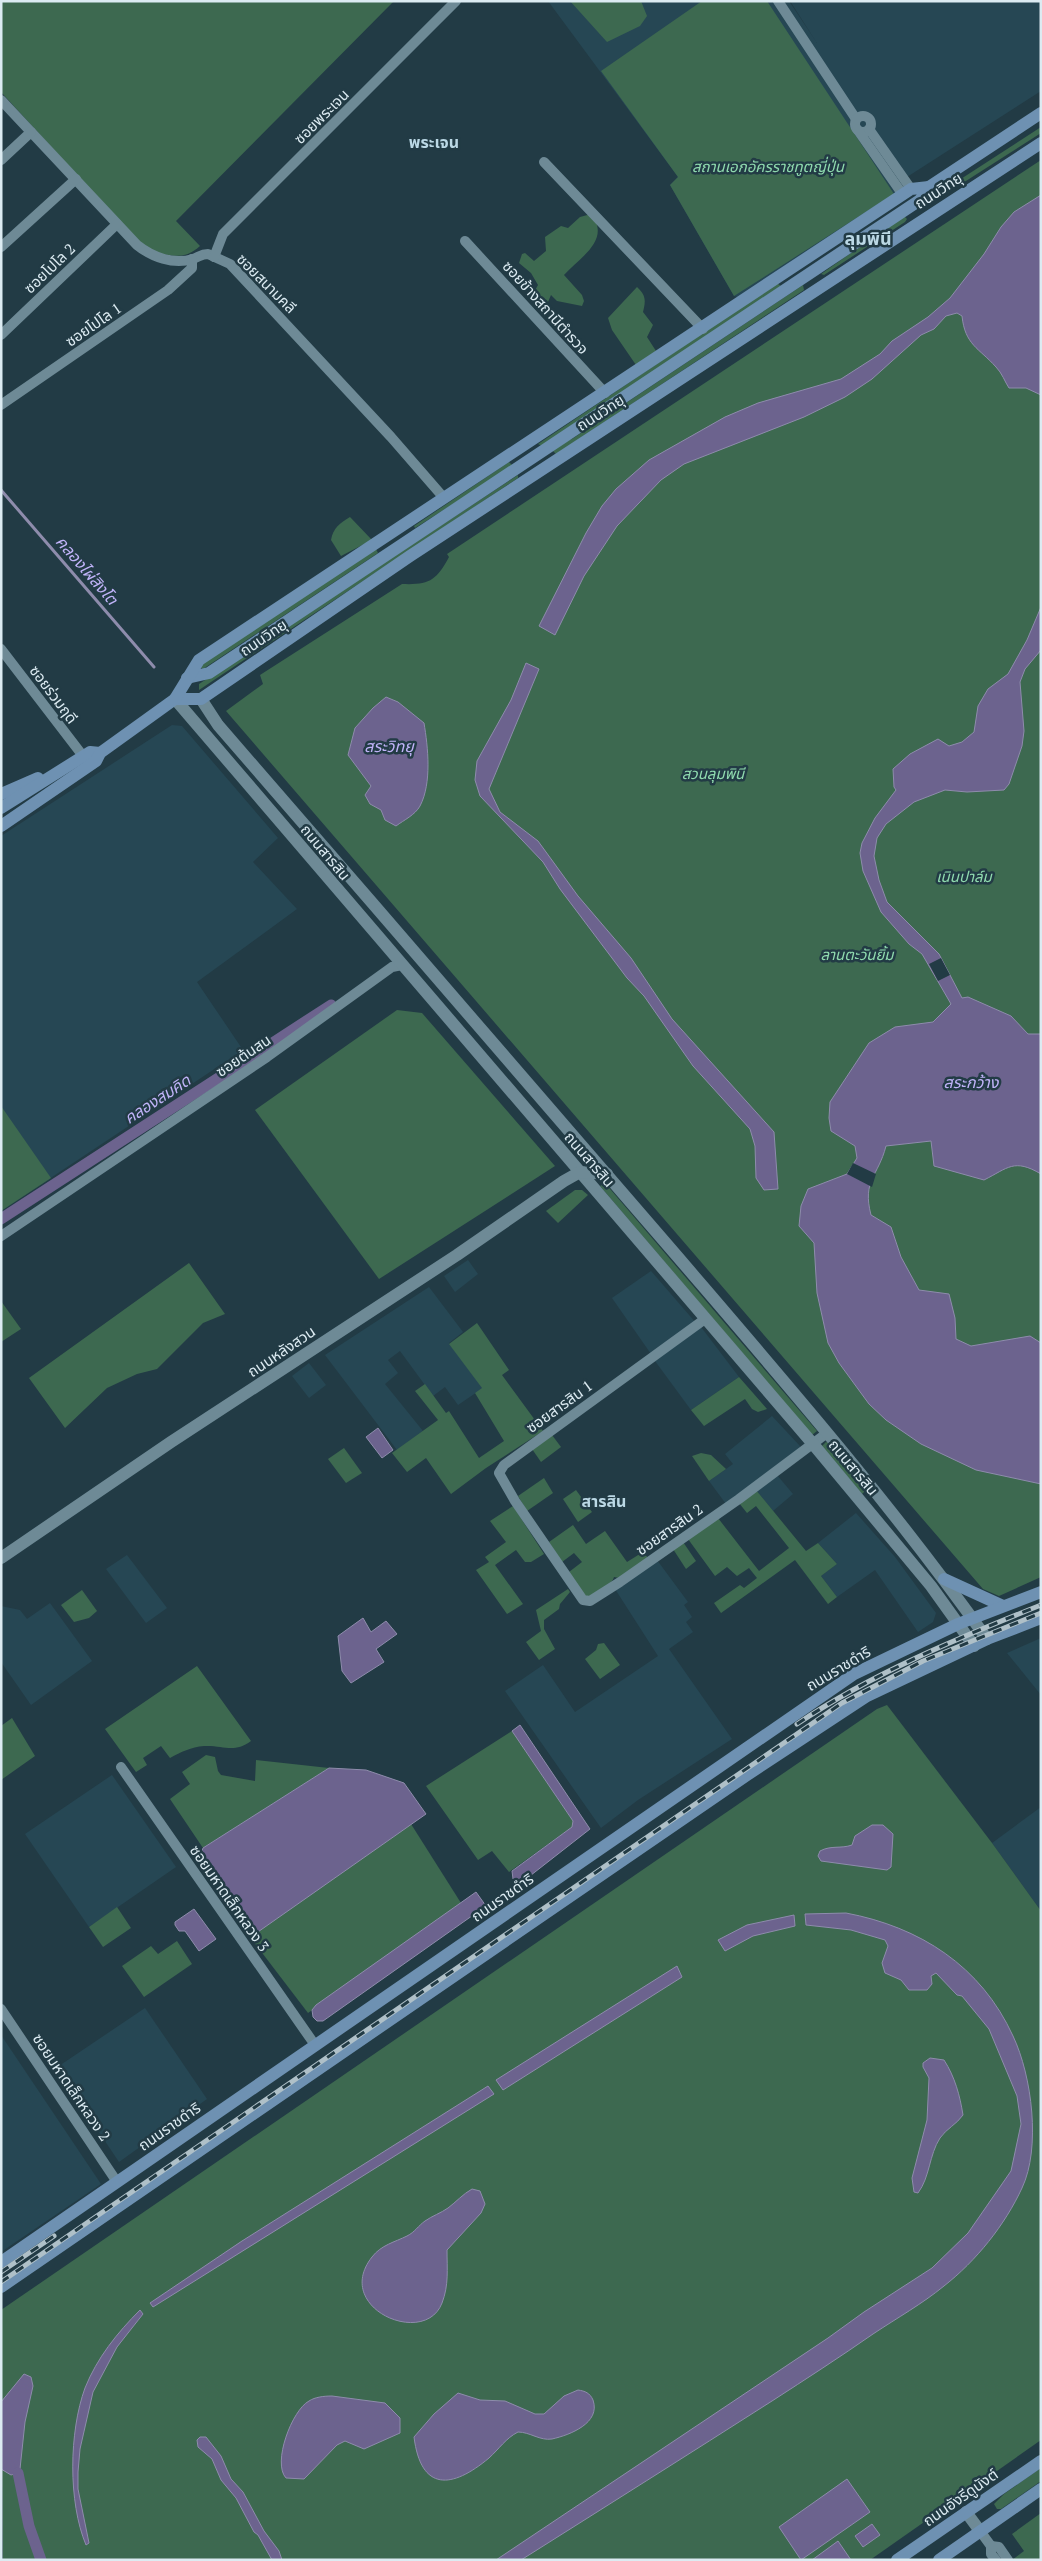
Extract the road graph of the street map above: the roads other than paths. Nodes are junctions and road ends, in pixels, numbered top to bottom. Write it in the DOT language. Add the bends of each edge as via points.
graph roads {
  1 [pos="456,1"];
  2 [pos="778,1"];
  3 [pos="1,100"];
  4 [pos="1041,113"];
  5 [pos="856,118"];
  6 [pos="857,129"];
  7 [pos="869,129"];
  8 [pos="31,132"];
  9 [pos="1041,143"];
  10 [pos="1,160"];
  11 [pos="544,162"];
  12 [pos="76,180"];
  13 [pos="908,197"];
  14 [pos="921,221"];
  15 [pos="117,224"];
  16 [pos="465,241"];
  17 [pos="1,247"];
  18 [pos="214,257"];
  19 [pos="192,259"];
  20 [pos="805,262"];
  21 [pos="813,273"];
  22 [pos="821,286"];
  23 [pos="702,329"];
  24 [pos="1,335"];
  25 [pos="605,393"];
  26 [pos="1,405"];
  27 [pos="520,449"];
  28 [pos="527,461"];
  29 [pos="536,474"];
  30 [pos="444,498"];
  31 [pos="393,532"];
  32 [pos="402,543"];
  33 [pos="1,649"];
  34 [pos="187,678"];
  35 [pos="201,698"];
  36 [pos="175,699"];
  37 [pos="100,753"];
  38 [pos="83,756"];
  39 [pos="60,770"];
  40 [pos="1,794"];
  41 [pos="1,808"];
  42 [pos="1,826"];
  43 [pos="402,965"];
  44 [pos="580,1172"];
  45 [pos="607,1174"];
  46 [pos="1,1236"];
  47 [pos="705,1319"];
  48 [pos="827,1433"];
  49 [pos="813,1444"];
  50 [pos="875,1492"];
  51 [pos="864,1503"];
  52 [pos="887,1507"];
  53 [pos="877,1520"];
  54 [pos="542,1542"];
  55 [pos="1,1558"];
  56 [pos="944,1579"];
  57 [pos="1041,1592"];
  58 [pos="1003,1606"];
  59 [pos="972,1618"];
  60 [pos="1041,1618"];
  61 [pos="958,1624"];
  62 [pos="987,1639"];
  63 [pos="974,1646"];
  64 [pos="122,1767"];
  65 [pos="679,1794"];
  66 [pos="691,1814"];
  67 [pos="503,1916"];
  68 [pos="516,1934"];
  69 [pos="1,2009"];
  70 [pos="315,2045"];
  71 [pos="117,2182"];
  72 [pos="130,2200"];
  73 [pos="1,2262"];
  74 [pos="1,2287"];
  75 [pos="1041,2461"];
  76 [pos="1041,2489"];
  77 [pos="966,2512"];
  78 [pos="980,2531"];
  79 [pos="991,2546"];
  80 [pos="897,2560"];
  81 [pos="939,2560"];
  82 [pos="996,2560"];
  83 [pos="1008,2560"];
  1 -- 18 [label="street, ซอยพระเจน" via="223,234"];
  2 -- 5 [label="street"];
  3 -- 8 [label="street, ซอยสนามคลี"];
  4 -- 13 [label="main road, ถนนวิทยุ" via="929,187 920,200"];
  5 -- 6 [label="street" via="854,124"];
  5 -- 7 [label="street" via="860,115 868,117"];
  6 -- 7 [label="street" via="864,132"];
  6 -- 13 [label="street"];
  7 -- 13 [label="street"];
  8 -- 10 [label="street"];
  8 -- 12 [label="street, ซอยสนามคลี"];
  9 -- 14 [label="main road, ถนนวิทยุ"];
  11 -- 23 [label="street"];
  12 -- 15 [label="street, ซอยสนามคลี"];
  12 -- 17 [label="street"];
  13 -- 14 [label="main road"];
  13 -- 20 [label="main road, ถนนวิทยุ"];
  13 -- 21 [label="main road, ถนนวิทยุ"];
  14 -- 22 [label="main road, ถนนวิทยุ"];
  15 -- 19 [label="street, ซอยสนามคลี" via="150,256"];
  15 -- 24 [label="street, ซอยโปโล 2"];
  16 -- 25 [label="street, ซอยข้างสถานีตำรวจ"];
  18 -- 19 [label="street, ซอยสนามคลี" via="204,254"];
  18 -- 30 [label="street, ซอยสนามคลี" via="230,264 392,437"];
  19 -- 26 [label="street, ซอยโปโล 1" via="192,268 168,290"];
  20 -- 21 [label="main road"];
  20 -- 23 [label="main road, ถนนวิทยุ"];
  21 -- 22 [label="main road"];
  21 -- 28 [label="main road, ถนนวิทยุ"];
  22 -- 29 [label="main road, ถนนวิทยุ"];
  23 -- 25 [label="main road, ถนนวิทยุ"];
  25 -- 27 [label="main road, ถนนวิทยุ"];
  27 -- 28 [label="main road"];
  27 -- 30 [label="main road, ถนนวิทยุ"];
  28 -- 29 [label="main road"];
  28 -- 32 [label="main road, ถนนวิทยุ"];
  29 -- 35 [label="main road, ถนนวิทยุ"];
  30 -- 31 [label="main road, ถนนวิทยุ"];
  31 -- 32 [label="main road"];
  31 -- 34 [label="main road, ถนนวิทยุ" via="199,660"];
  32 -- 34 [label="main road, ถนนวิทยุ" via="209,673"];
  33 -- 38 [label="street, ซอยร่วมฤดี"];
  34 -- 36 [label="main road, ถนนวิทยุ"];
  35 -- 36 [label="main road"];
  35 -- 45 [label="street, ถนนสารสิน" via="218,725"];
  36 -- 37 [label="main road, ถนนวิทยุ"];
  36 -- 43 [label="street, ถนนสารสิน"];
  37 -- 38 [label="main road, ถนนวิทยุ" via="90,752"];
  37 -- 42 [label="main road, ถนนวิทยุ" via="96,761"];
  38 -- 39 [label="main road, ถนนวิทยุ"];
  39 -- 40 [label="main road, ถนนวิทยุ"];
  39 -- 41 [label="main road, ถนนวิทยุ"];
  43 -- 44 [label="street, ถนนสารสิน"];
  43 -- 46 [label="street, ซอยต้นสน" via="392,967 267,1057"];
  44 -- 45 [label="street"];
  44 -- 47 [label="street, ถนนสารสิน"];
  44 -- 55 [label="street, ถนนหลังสวน"];
  45 -- 48 [label="street, ถนนสารสิน"];
  47 -- 49 [label="street, ถนนสารสิน"];
  47 -- 54 [label="street, ซอยสารสิน 1" via="501,1467 500,1479"];
  48 -- 49 [label="street, ซอยสารสิน 2"];
  48 -- 50 [label="street, ถนนสารสิน"];
  49 -- 51 [label="street, ถนนสารสิน"];
  49 -- 54 [label="street, ซอยสารสิน 2" via="731,1505 590,1601 580,1598"];
  50 -- 51 [label="street" via="874,1502"];
  50 -- 52 [label="street, ถนนสารสิน"];
  51 -- 53 [label="street, ถนนสารสิน"];
  52 -- 53 [label="street" via="879,1507"];
  52 -- 56 [label="street, ถนนสารสิน"];
  53 -- 61 [label="street, ถนนสารสิน"];
  56 -- 58 [label="main road"];
  56 -- 59 [label="street, ถนนสารสิน"];
  57 -- 58 [label="main road, ถนนราชดำริ"];
  58 -- 59 [label="main road, ถนนราชดำริ"];
  59 -- 61 [label="main road, ถนนราชดำริ"];
  59 -- 62 [label="street, ถนนสารสิน"];
  60 -- 62 [label="main road"];
  61 -- 63 [label="street, ถนนสารสิน"];
  61 -- 65 [label="main road, ถนนราชดำริ" via="854,1674"];
  62 -- 63 [label="main road"];
  63 -- 66 [label="main road" via="867,1696"];
  64 -- 70 [label="street, ซอยมหาดเล็กหลวง 3"];
  65 -- 66 [label="main road"];
  65 -- 67 [label="main road, ถนนราชดำริ"];
  66 -- 68 [label="main road"];
  67 -- 68 [label="main road"];
  67 -- 70 [label="main road, ถนนราชดำริ"];
  68 -- 72 [label="main road"];
  69 -- 71 [label="street, ซอยมหาดเล็กหลวง 2"];
  70 -- 71 [label="main road, ถนนราชดำริ"];
  71 -- 72 [label="main road"];
  71 -- 73 [label="main road, ถนนราชดำริ"];
  72 -- 74 [label="main road"];
  75 -- 77 [label="main road, ถนนอังรีดูนังต์"];
  76 -- 78 [label="main road"];
  77 -- 78 [label="street"];
  77 -- 80 [label="main road, ถนนอังรีดูนังต์"];
  78 -- 79 [label="street"];
  78 -- 81 [label="main road"];
  79 -- 82 [label="street" via="991,2554"];
  79 -- 83 [label="street" via="999,2547"];
}
